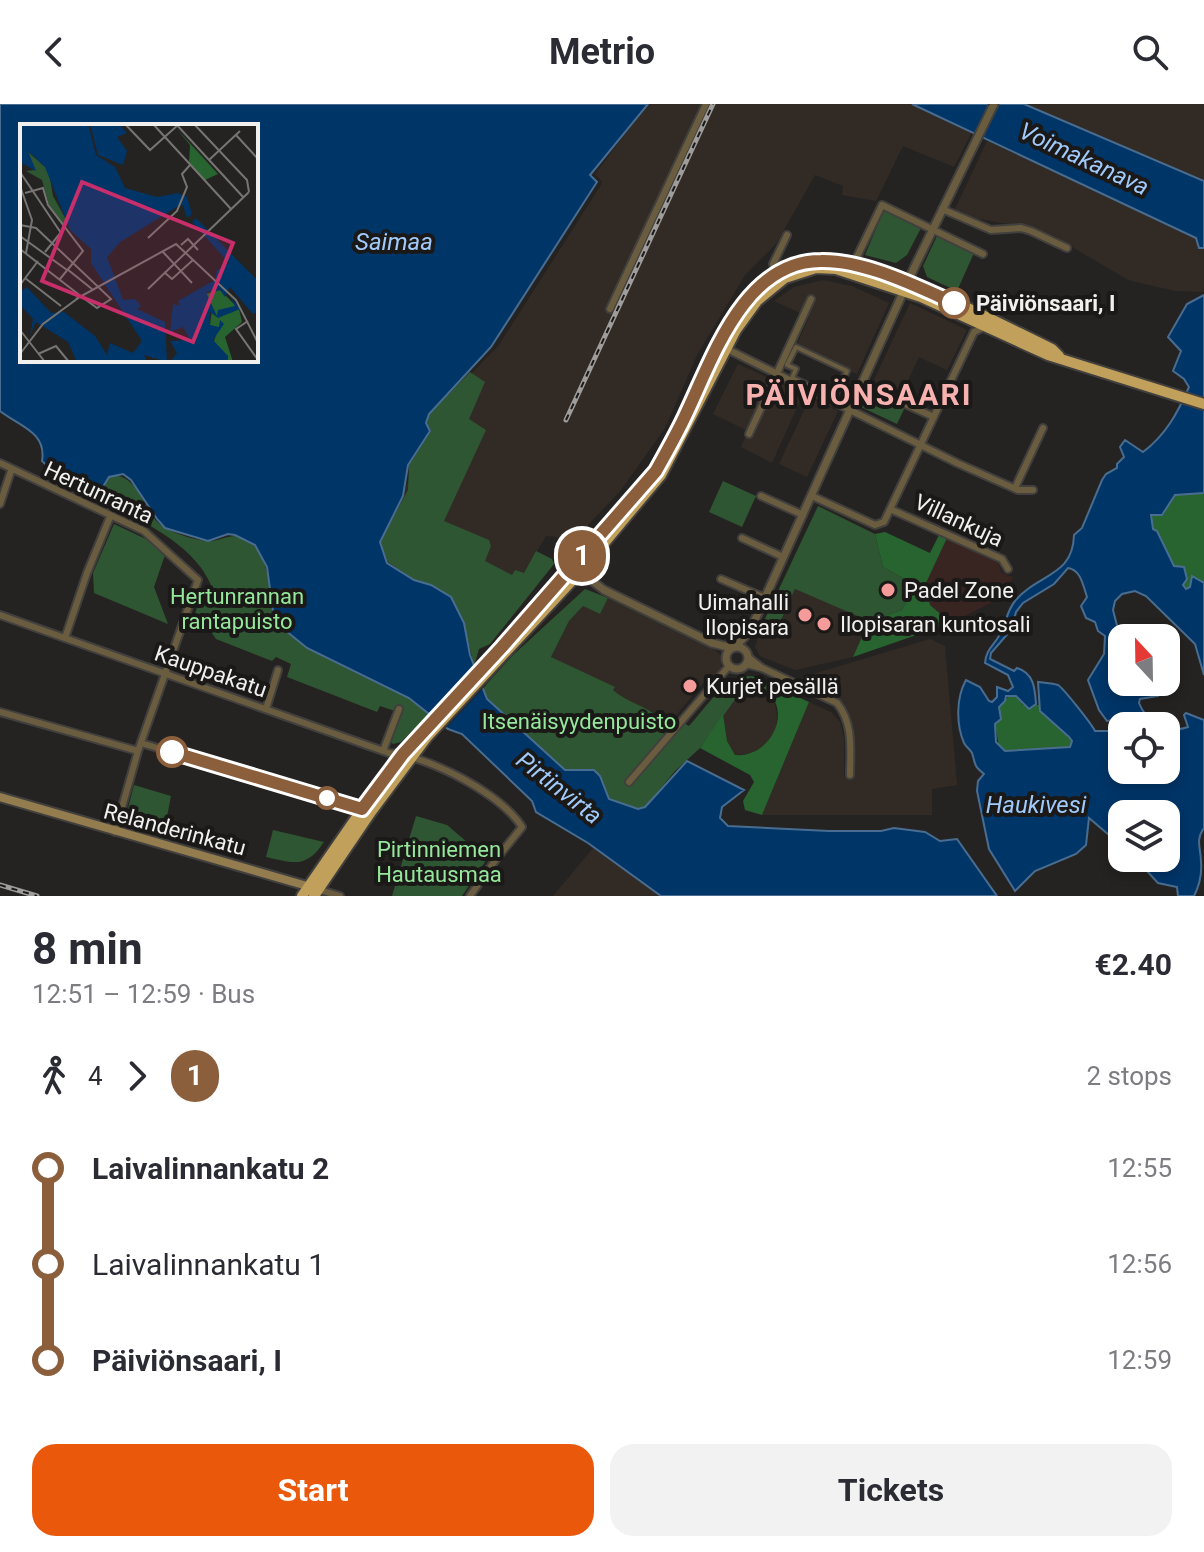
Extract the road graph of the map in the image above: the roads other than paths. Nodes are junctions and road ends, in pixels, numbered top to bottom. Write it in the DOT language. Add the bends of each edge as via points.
graph roads {
  1 [pos="706,104"];
  2 [pos="994,104"];
  3 [pos="942,209"];
  4 [pos="933,230"];
  5 [pos="787,235"];
  6 [pos="1067,248"];
  7 [pos="983,254"];
  8 [pos="854,263"];
  9 [pos="773,264"];
  10 [pos="907,287"];
  11 [pos="811,299"];
  12 [pos="610,309"];
  13 [pos="979,330"];
  14 [pos="722,347"];
  15 [pos="1060,357"];
  16 [pos="787,365"];
  17 [pos="777,374"];
  18 [pos="863,385"];
  19 [pos="1204,404"];
  20 [pos="851,410"];
  21 [pos="934,417"];
  22 [pos="1043,428"];
  23 [pos="749,434"];
  24 [pos="920,445"];
  25 [pos="0,463"];
  26 [pos="11,471"];
  27 [pos="1015,488"];
  28 [pos="1033,490"];
  29 [pos="761,496"];
  30 [pos="812,496"];
  31 [pos="0,504"];
  32 [pos="890,509"];
  33 [pos="803,515"];
  34 [pos="110,517"];
  35 [pos="742,538"];
  36 [pos="783,557"];
  37 [pos="577,569"];
  38 [pos="1008,569"];
  39 [pos="721,579"];
  40 [pos="765,598"];
  41 [pos="0,615"];
  42 [pos="750,631"];
  43 [pos="65,638"];
  44 [pos="712,643"];
  45 [pos="734,648"];
  46 [pos="747,658"];
  47 [pos="728,663"];
  48 [pos="278,670"];
  49 [pos="166,675"];
  50 [pos="266,709"];
  51 [pos="399,709"];
  52 [pos="0,712"];
  53 [pos="141,743"];
  54 [pos="138,751"];
  55 [pos="383,751"];
  56 [pos="407,756"];
  57 [pos="850,775"];
  58 [pos="629,782"];
  59 [pos="0,797"];
  60 [pos="366,810"];
  61 [pos="115,832"];
  62 [pos="308,885"];
  63 [pos="317,893"];
  64 [pos="302,896"];
  65 [pos="340,896"];
  66 [pos="470,896"];
  1 -- 12 [label="street"];
  2 -- 3 [label="street"];
  3 -- 4 [label="street"];
  3 -- 6 [label="street" via="991,230 1031,231"];
  4 -- 7 [label="street"];
  4 -- 8 [label="street" via="882,205"];
  4 -- 10 [label="street"];
  5 -- 9 [label="street"];
  10 -- 13 [label="highway"];
  10 -- 14 [label="highway" via="837,262 798,264 764,282 746,300"];
  10 -- 15 [label="highway"];
  10 -- 18 [label="street"];
  11 -- 17 [label="street"];
  13 -- 15 [label="highway"];
  13 -- 21 [label="street"];
  14 -- 17 [label="street"];
  14 -- 37 [label="highway" via="661,475"];
  15 -- 19 [label="highway"];
  16 -- 16 [label="street" via="796,347 847,371 834,397 792,378 796,369"];
  17 -- 20 [label="street"];
  17 -- 23 [label="street"];
  18 -- 20 [label="street"];
  18 -- 21 [label="street"];
  20 -- 24 [label="street"];
  20 -- 30 [label="street"];
  21 -- 24 [label="street"];
  22 -- 27 [label="street"];
  24 -- 27 [label="street"];
  24 -- 32 [label="street"];
  25 -- 26 [label="street, Hertunranta"];
  26 -- 31 [label="street"];
  26 -- 34 [label="street, Hertunranta"];
  27 -- 28 [label="street"];
  29 -- 33 [label="street"];
  30 -- 32 [label="street" via="875,525 884,522"];
  30 -- 33 [label="street"];
  32 -- 38 [label="street, Villankuja" via="1002,559"];
  33 -- 36 [label="street"];
  34 -- 43 [label="street"];
  34 -- 49 [label="street, Hertunranta" via="154,538 198,580"];
  35 -- 36 [label="street"];
  36 -- 40 [label="street"];
  37 -- 44 [label="street" via="604,590"];
  37 -- 56 [label="highway"];
  39 -- 40 [label="street"];
  40 -- 42 [label="street"];
  41 -- 43 [label="street, Kauppakatu"];
  42 -- 45 [label="street"];
  42 -- 46 [label="street"];
  43 -- 49 [label="street, Kauppakatu"];
  44 -- 45 [label="street"];
  44 -- 47 [label="street"];
  45 -- 46 [label="street" via="742,648"];
  45 -- 47 [label="street" via="727,653"];
  46 -- 47 [label="street" via="740,669"];
  46 -- 57 [label="street" via="840,707 850,733"];
  47 -- 58 [label="street"];
  48 -- 50 [label="street"];
  49 -- 50 [label="street, Kauppakatu"];
  49 -- 53 [label="street"];
  50 -- 55 [label="street, Kauppakatu"];
  51 -- 55 [label="street"];
  52 -- 54 [label="street"];
  53 -- 54 [label="street"];
  53 -- 60 [label="street"];
  54 -- 61 [label="street"];
  55 -- 56 [label="street, Kauppakatu"];
  56 -- 60 [label="highway"];
  56 -- 66 [label="street, Kauppakatu" via="474,784 522,827"];
  59 -- 61 [label="main road, Relanderinkatu"];
  60 -- 62 [label="highway"];
  60 -- 63 [label="highway"];
  61 -- 62 [label="main road, Relanderinkatu"];
  62 -- 63 [label="main road, Relanderinkatu"];
  62 -- 64 [label="highway"];
  63 -- 65 [label="street, Relanderinkatu"];
}
